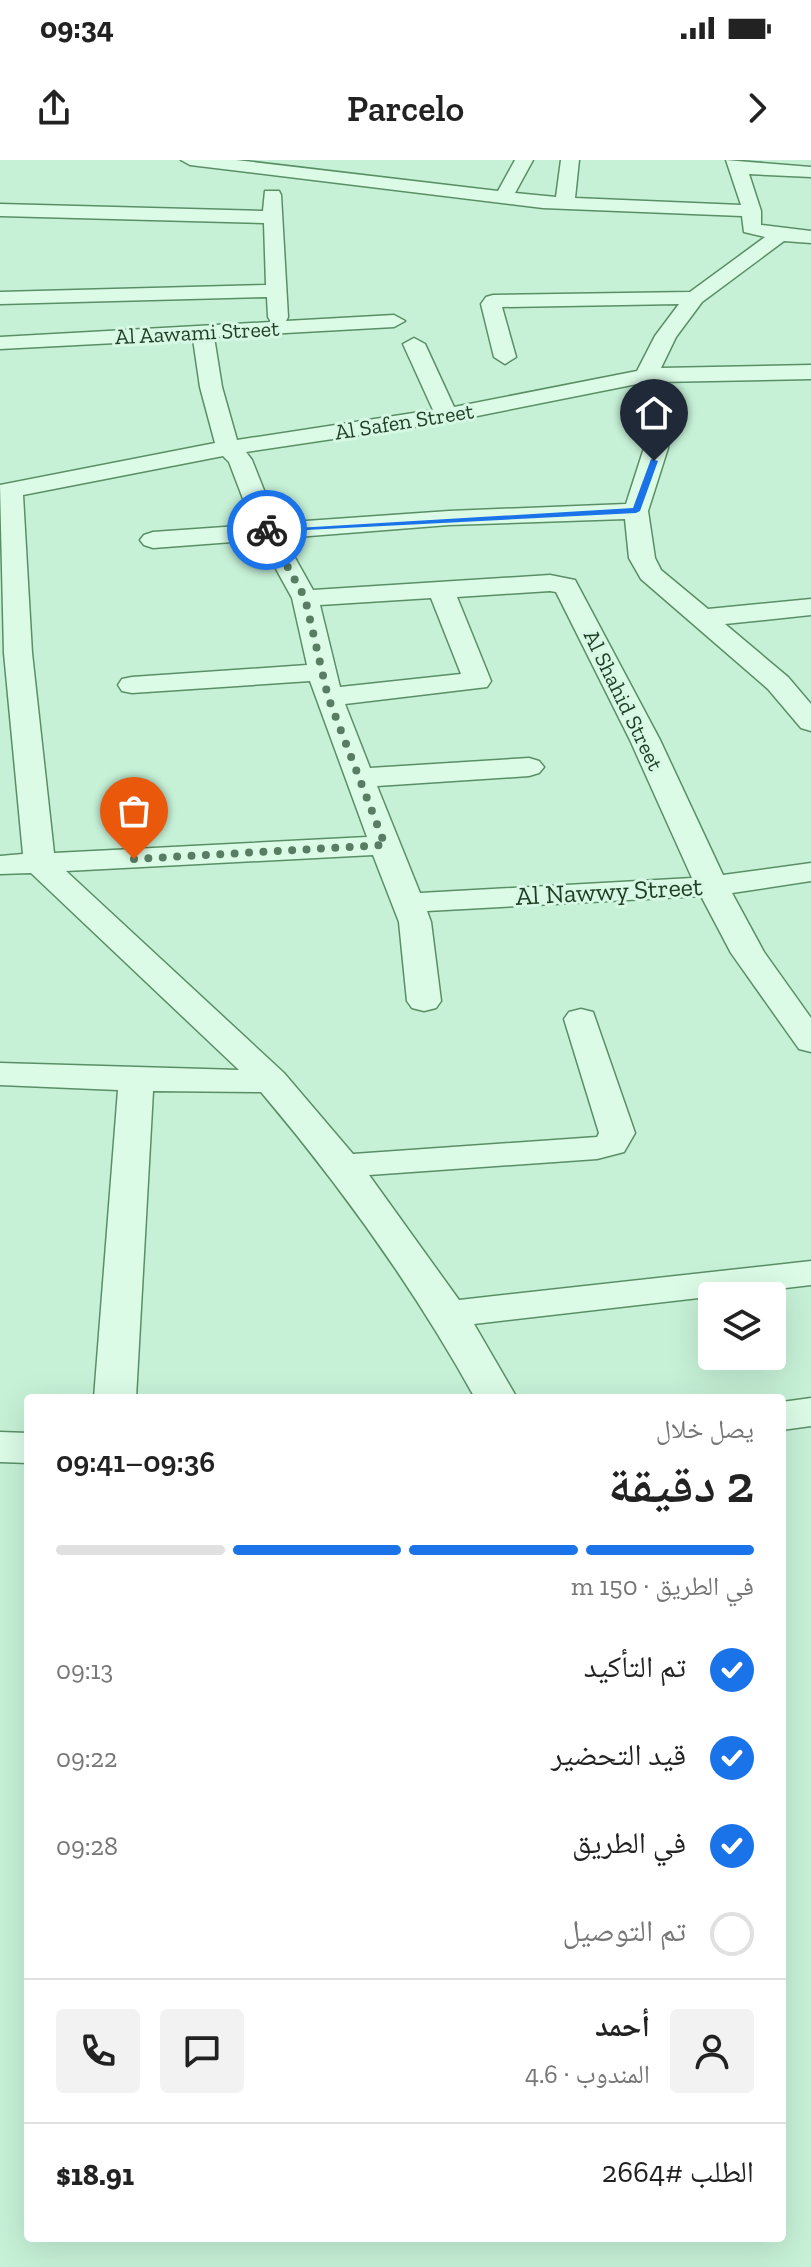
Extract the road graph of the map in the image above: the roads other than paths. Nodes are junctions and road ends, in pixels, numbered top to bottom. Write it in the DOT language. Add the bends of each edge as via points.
graph roads {
  1 [pos="190,160"];
  2 [pos="524,160"];
  3 [pos="570,160"];
  4 [pos="736,164"];
  5 [pos="283,166"];
  6 [pos="811,172"];
  7 [pos="503,198"];
  8 [pos="565,203"];
  9 [pos="752,211"];
  10 [pos="5,215"];
  11 [pos="271,217"];
  12 [pos="780,235"];
  13 [pos="811,237"];
  14 [pos="276,291"];
  15 [pos="0,298"];
  16 [pos="695,298"];
  17 [pos="394,321"];
  18 [pos="278,328"];
  19 [pos="203,332"];
  20 [pos="0,343"];
  21 [pos="414,344"];
  22 [pos="505,357"];
  23 [pos="811,372"];
  24 [pos="646,376"];
  25 [pos="447,415"];
  26 [pos="228,448"];
  27 [pos="5,491"];
  28 [pos="636,511"];
  29 [pos="267,530"];
  30 [pos="153,540"];
  31 [pos="441,589"];
  32 [pos="305,598"];
  33 [pos="811,607"];
  34 [pos="701,618"];
  35 [pos="132,685"];
  36 [pos="324,685"];
  37 [pos="811,722"];
  38 [pos="529,767"];
  39 [pos="360,778"];
  40 [pos="385,845"];
  41 [pos="40,864"];
  42 [pos="0,865"];
  43 [pos="811,872"];
  44 [pos="712,886"];
  45 [pos="406,903"];
  46 [pos="424,1001"];
  47 [pos="581,1019"];
  48 [pos="811,1042"];
  49 [pos="0,1074"];
  50 [pos="136,1080"];
  51 [pos="271,1081"];
  52 [pos="343,1166"];
  53 [pos="811,1273"];
  54 [pos="448,1314"];
  55 [pos="115,1394"];
  56 [pos="494,1394"];
  57 [pos="811,1412"];
  58 [pos="786,1415"];
  59 [pos="0,1447"];
  60 [pos="24,1448"];
  1 -- 5 [label="street"];
  2 -- 7 [label="street"];
  3 -- 8 [label="street"];
  4 -- 6 [label="street"];
  4 -- 9 [label="street"];
  5 -- 7 [label="street"];
  5 -- 11 [label="street"];
  7 -- 8 [label="street"];
  8 -- 9 [label="street"];
  9 -- 12 [label="street" via="751,228"];
  10 -- 11 [label="street"];
  11 -- 14 [label="street"];
  12 -- 13 [label="street"];
  12 -- 16 [label="street"];
  14 -- 15 [label="street"];
  14 -- 18 [label="street"];
  16 -- 22 [label="street" via="493,301"];
  16 -- 24 [label="street" via="666,336"];
  17 -- 18 [label="street, Al Aawami Street"];
  18 -- 19 [label="street, Al Aawami Street"];
  19 -- 20 [label="street, Al Aawami Street"];
  19 -- 26 [label="street"];
  21 -- 25 [label="street"];
  23 -- 24 [label="street, Al Safen Street"];
  24 -- 25 [label="street, Al Safen Street"];
  24 -- 28 [label="street" via="656,448"];
  25 -- 26 [label="street, Al Safen Street"];
  26 -- 27 [label="street, Al Safen Street"];
  26 -- 29 [label="street" via="240,460"];
  27 -- 41 [label="street"];
  28 -- 29 [label="street"];
  28 -- 34 [label="street" via="642,558 650,574"];
  29 -- 30 [label="street"];
  29 -- 32 [label="street"];
  31 -- 32 [label="street, Al Shahid Street"];
  31 -- 36 [label="street" via="477,681"];
  31 -- 44 [label="street, Al Shahid Street" via="566,586"];
  32 -- 36 [label="street"];
  33 -- 34 [label="street"];
  34 -- 37 [label="street" via="778,683"];
  35 -- 36 [label="street"];
  36 -- 39 [label="street"];
  38 -- 39 [label="street"];
  39 -- 40 [label="street"];
  40 -- 41 [label="street"];
  40 -- 45 [label="street"];
  41 -- 42 [label="street"];
  41 -- 51 [label="street"];
  43 -- 44 [label="street, Al Nawwy Street"];
  44 -- 45 [label="street, Al Nawwy Street"];
  44 -- 48 [label="street, Al Shahid Street" via="748,953"];
  45 -- 46 [label="street" via="415,922"];
  47 -- 52 [label="street" via="617,1133 611,1144"];
  49 -- 50 [label="street"];
  50 -- 51 [label="street"];
  50 -- 55 [label="street"];
  51 -- 52 [label="street"];
  52 -- 54 [label="street"];
  53 -- 54 [label="street"];
  54 -- 56 [label="street"];
  57 -- 58 [label="street"];
  59 -- 60 [label="street"];
}
